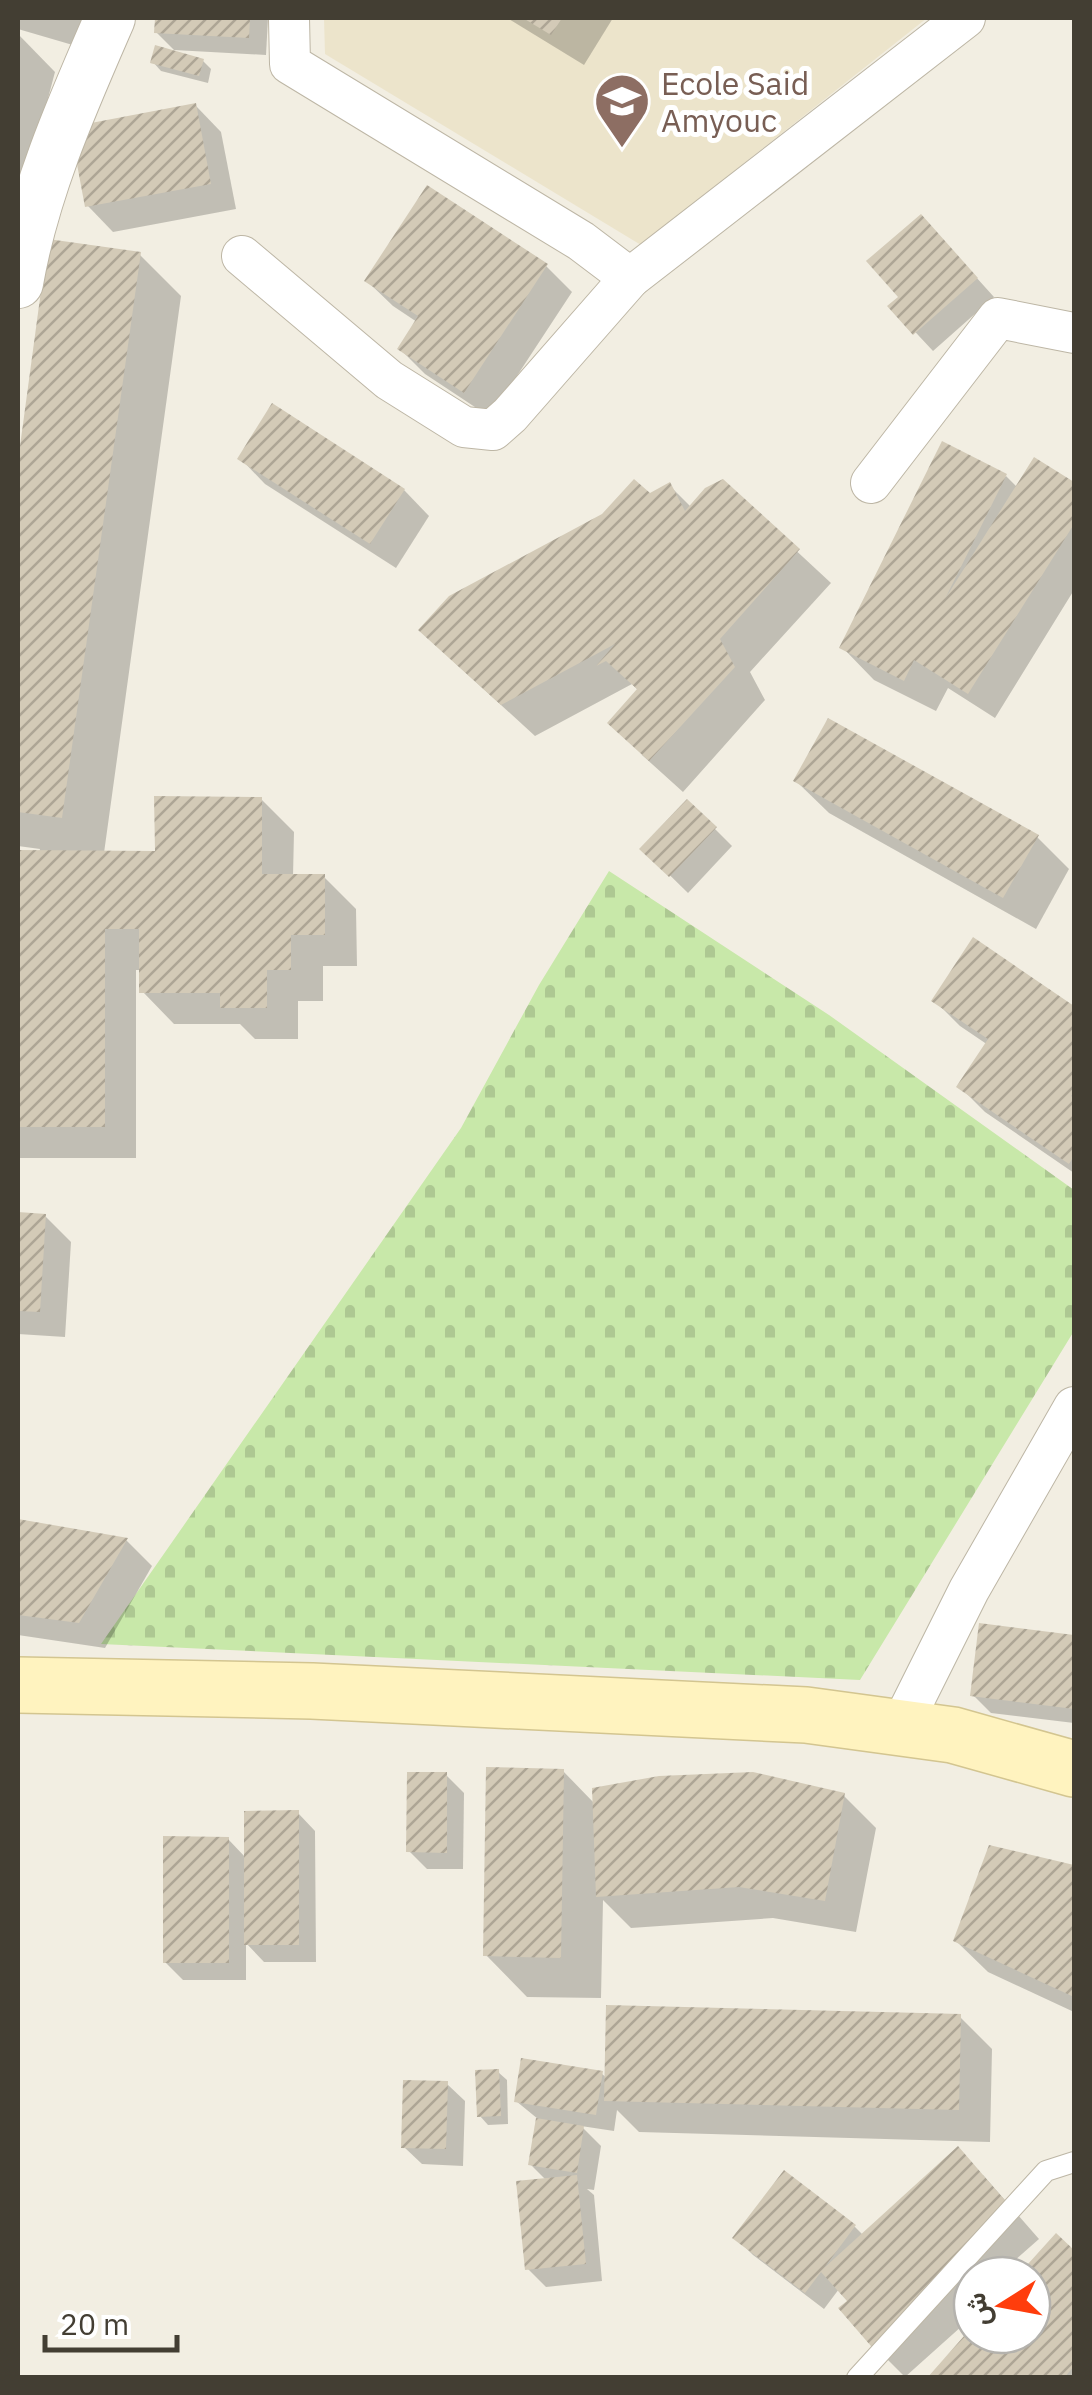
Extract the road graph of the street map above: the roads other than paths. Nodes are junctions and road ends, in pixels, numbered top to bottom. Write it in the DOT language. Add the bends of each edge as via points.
graph roads {
  1 [pos="110,18"];
  2 [pos="289,18"];
  3 [pos="965,18"];
  4 [pos="242,256"];
  5 [pos="630,278"];
  6 [pos="18,283"];
  7 [pos="1074,333"];
  8 [pos="872,484"];
  9 [pos="1074,1407"];
  10 [pos="18,1685"];
  11 [pos="900,1728"];
  12 [pos="1074,1770"];
  13 [pos="1074,2162"];
  14 [pos="857,2378"];
  1 -- 6 [label="street" via="67,117 24,245"];
  2 -- 5 [label="street" via="290,64 582,241"];
  3 -- 5 [label="street"];
  4 -- 5 [label="street" via="389,380 464,427 492,430"];
  7 -- 8 [label="street" via="998,318"];
  9 -- 11 [label="street" via="969,1590"];
  10 -- 11 [label="main road" via="332,1692 806,1716"];
  11 -- 12 [label="main road" via="954,1735"];
  13 -- 14 [label="lane" via="1046,2170"];
}
